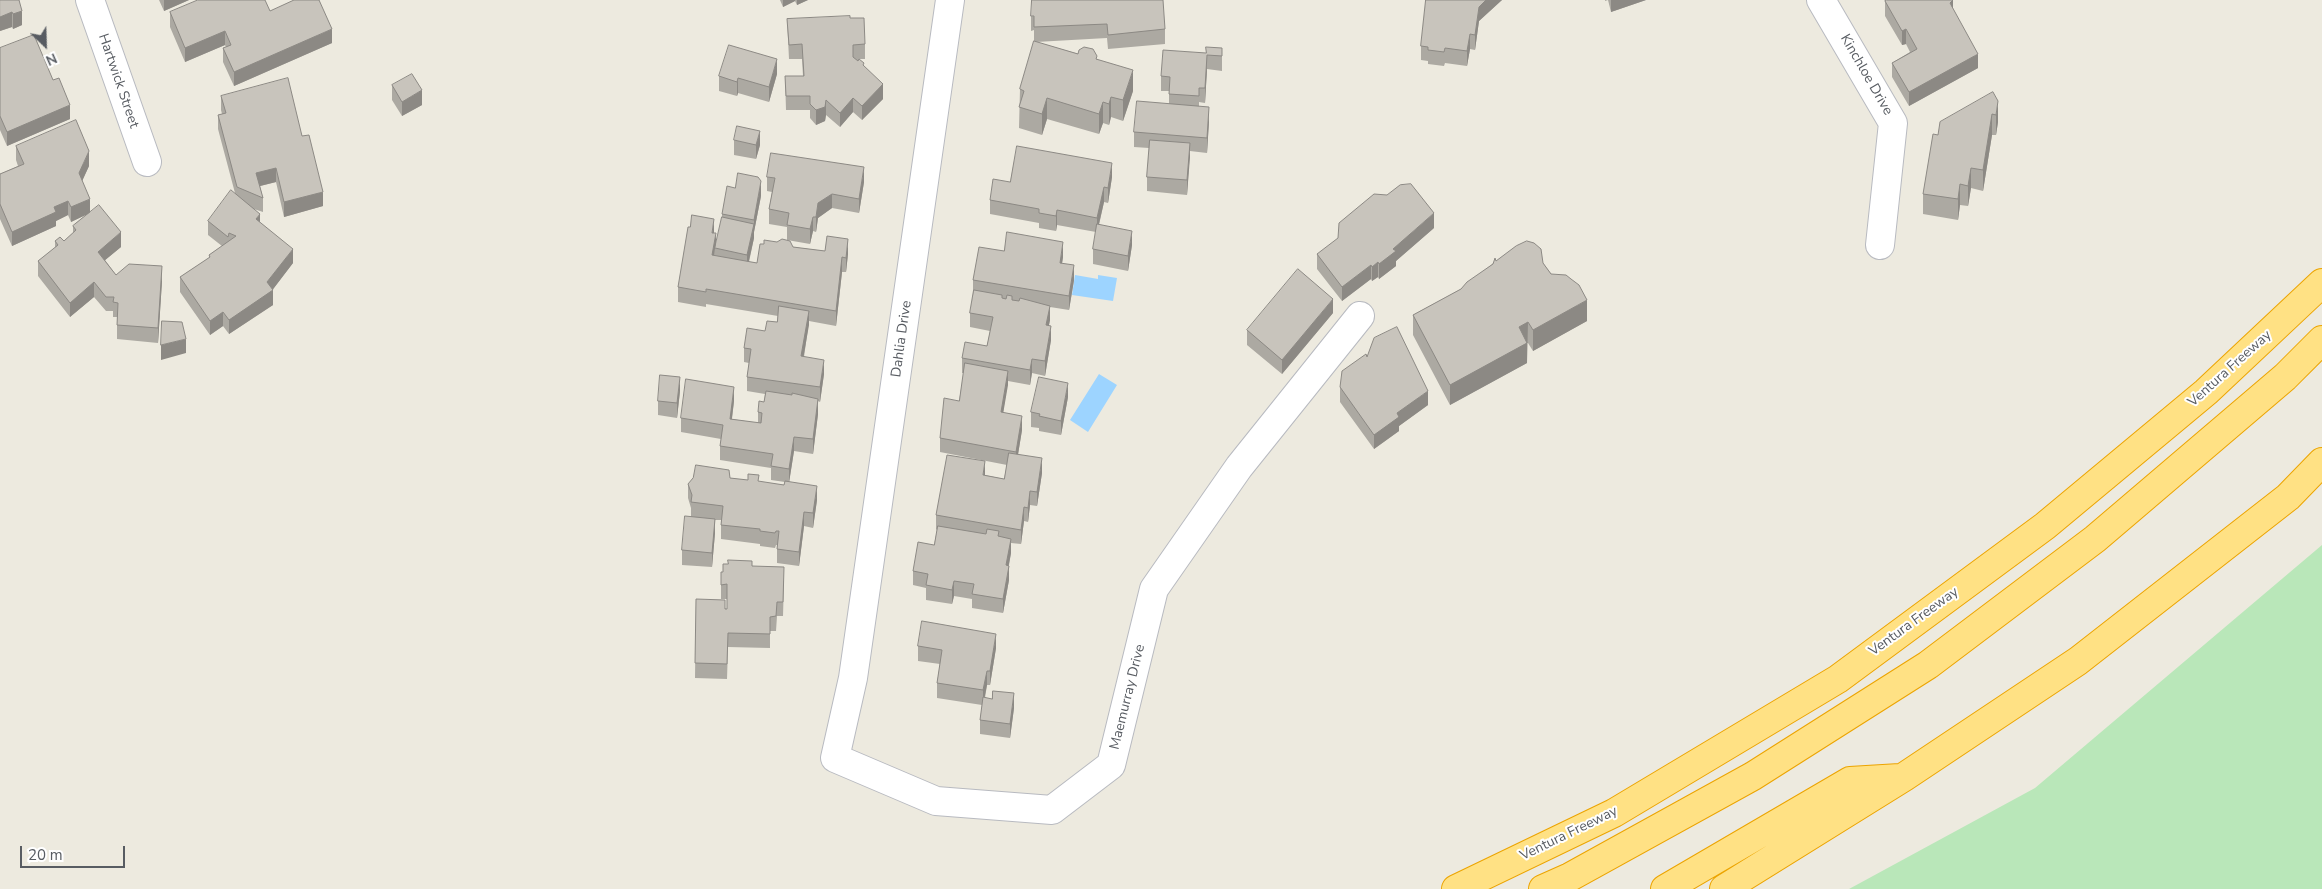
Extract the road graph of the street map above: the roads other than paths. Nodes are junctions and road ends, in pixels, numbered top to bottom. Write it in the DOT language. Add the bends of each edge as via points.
graph roads {
  1 [pos="90,0"];
  2 [pos="950,0"];
  3 [pos="1821,0"];
  4 [pos="147,162"];
  5 [pos="1880,245"];
  6 [pos="2322,283"];
  7 [pos="1360,316"];
  8 [pos="2322,340"];
  9 [pos="2322,462"];
  10 [pos="853,678"];
  11 [pos="1904,777"];
  12 [pos="1456,889"];
  13 [pos="1543,889"];
  14 [pos="1665,889"];
  15 [pos="1724,889"];
  1 -- 4 [label="street, Hartwick Street"];
  2 -- 10 [label="street, Dahlia Drive"];
  3 -- 5 [label="street, Kinchloe Drive" via="1893,123"];
  6 -- 12 [label="highway, Ventura Freeway" via="2206,392 2045,526 1838,679 1614,812"];
  7 -- 10 [label="street, Maemurray Drive" via="1239,467 1154,589 1111,764 1052,810 936,800 835,758"];
  8 -- 13 [label="highway" via="2285,377 2095,540 1928,665 1754,776"];
  9 -- 11 [label="highway" via="2288,497 2078,661"];
  11 -- 14 [label="highway" via="1850,781"];
  11 -- 15 [label="highway"];
}
